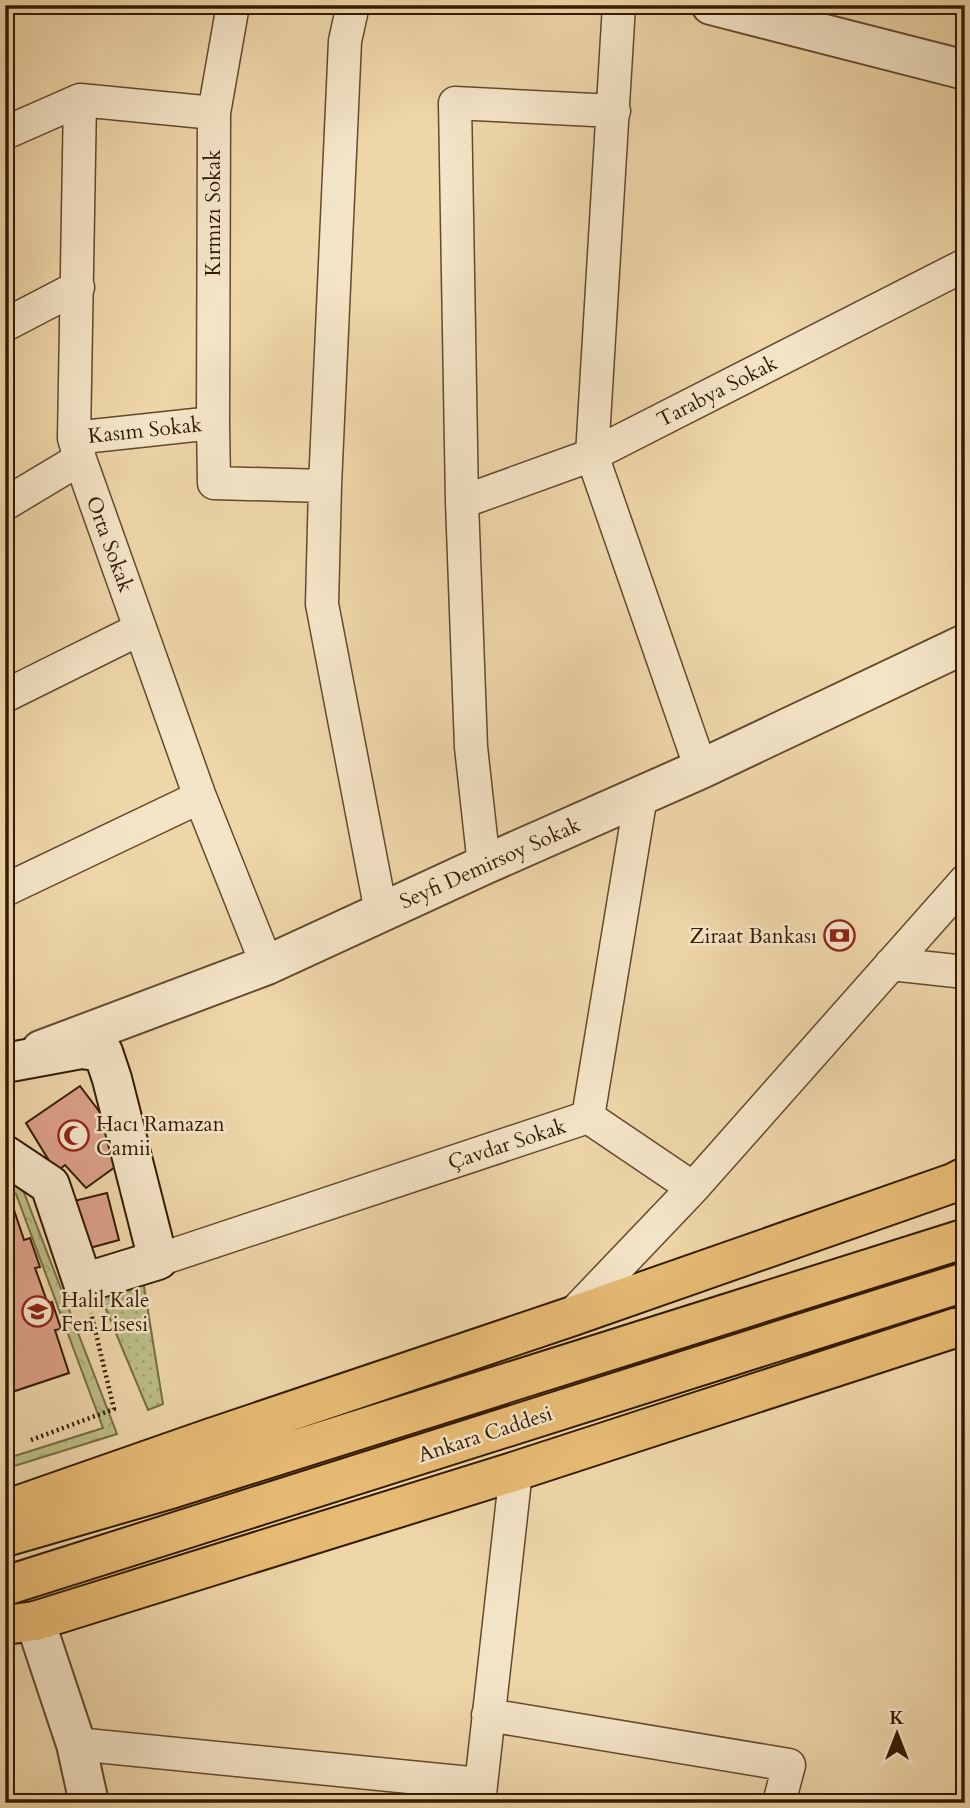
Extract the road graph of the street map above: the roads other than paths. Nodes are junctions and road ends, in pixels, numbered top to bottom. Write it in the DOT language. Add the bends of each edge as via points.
graph roads {
  1 [pos="233,5"];
  2 [pos="353,5"];
  3 [pos="619,5"];
  4 [pos="711,5"];
  5 [pos="965,70"];
  6 [pos="80,100"];
  7 [pos="614,111"];
  8 [pos="214,113"];
  9 [pos="5,133"];
  10 [pos="965,265"];
  11 [pos="78,287"];
  12 [pos="5,325"];
  13 [pos="213,423"];
  14 [pos="77,449"];
  15 [pos="592,455"];
  16 [pos="325,486"];
  17 [pos="462,502"];
  18 [pos="5,504"];
  19 [pos="141,629"];
  20 [pos="965,644"];
  21 [pos="5,696"];
  22 [pos="701,769"];
  23 [pos="641,796"];
  24 [pos="200,797"];
  25 [pos="484,865"];
  26 [pos="965,881"];
  27 [pos="5,890"];
  28 [pos="381,912"];
  29 [pos="891,964"];
  30 [pos="267,965"];
  31 [pos="965,972"];
  32 [pos="6,1063"];
  33 [pos="588,1117"];
  34 [pos="5,1155"];
  35 [pos="965,1177"];
  36 [pos="693,1188"];
  37 [pos="963,1238"];
  38 [pos="158,1260"];
  39 [pos="965,1282"];
  40 [pos="570,1317"];
  41 [pos="965,1327"];
  42 [pos="516,1471"];
  43 [pos="5,1510"];
  44 [pos="5,1537"];
  45 [pos="5,1586"];
  46 [pos="20,1623"];
  47 [pos="488,1715"];
  48 [pos="76,1744"];
  49 [pos="479,1793"];
  50 [pos="89,1803"];
  51 [pos="779,1803"];
  1 -- 8 [label="street, Kırmızı Sokak"];
  2 -- 16 [label="street" via="345,41"];
  3 -- 7 [label="street"];
  4 -- 5 [label="street"];
  6 -- 8 [label="street"];
  6 -- 9 [label="street"];
  6 -- 11 [label="street, Orta Sokak"];
  7 -- 15 [label="street"];
  7 -- 17 [label="street" via="455,103"];
  8 -- 13 [label="street, Kırmızı Sokak"];
  10 -- 15 [label="street, Tarabya Sokak"];
  11 -- 12 [label="street"];
  11 -- 14 [label="street, Orta Sokak"];
  13 -- 14 [label="street, Kasım Sokak"];
  13 -- 16 [label="street, Kasım Sokak" via="215,483"];
  14 -- 18 [label="street, Kasım Sokak"];
  14 -- 19 [label="street, Orta Sokak"];
  15 -- 17 [label="street, Tarabya Sokak"];
  15 -- 22 [label="street"];
  16 -- 28 [label="street" via="322,604"];
  17 -- 25 [label="street" via="471,747"];
  19 -- 21 [label="street"];
  19 -- 24 [label="street, Orta Sokak"];
  20 -- 22 [label="street, Seyfi Demirsoy Sokak"];
  22 -- 23 [label="street, Seyfi Demirsoy Sokak"];
  23 -- 25 [label="street, Seyfi Demirsoy Sokak"];
  23 -- 33 [label="street, Çavdar Sokak"];
  24 -- 27 [label="street"];
  24 -- 30 [label="street, Orta Sokak"];
  25 -- 28 [label="street, Seyfi Demirsoy Sokak"];
  26 -- 29 [label="street"];
  28 -- 30 [label="street, Seyfi Demirsoy Sokak"];
  29 -- 31 [label="street"];
  29 -- 36 [label="street"];
  30 -- 32 [label="street, Seyfi Demirsoy Sokak"];
  32 -- 38 [label="street" via="81,1049 103,1052"];
  33 -- 36 [label="street"];
  33 -- 38 [label="street, Çavdar Sokak"];
  34 -- 38 [label="street" via="50,1185 83,1283"];
  35 -- 40 [label="highway"];
  36 -- 40 [label="street"];
  37 -- 44 [label="highway, Ankara Caddesi" via="174,1488"];
  39 -- 45 [label="highway, Ankara Caddesi"];
  40 -- 43 [label="highway"];
  41 -- 42 [label="highway"];
  42 -- 46 [label="highway"];
  42 -- 47 [label="street"];
  46 -- 48 [label="street"];
  47 -- 49 [label="street"];
  47 -- 51 [label="street" via="789,1765"];
  48 -- 49 [label="street"];
  48 -- 50 [label="street"];
}
